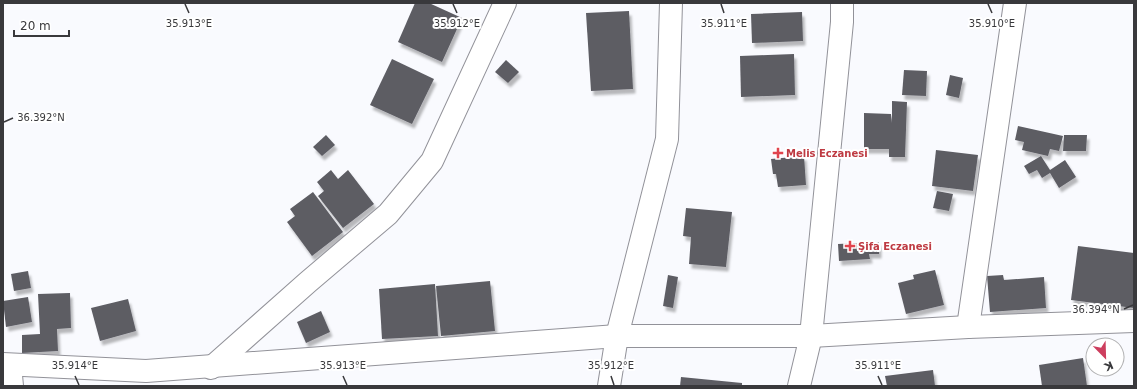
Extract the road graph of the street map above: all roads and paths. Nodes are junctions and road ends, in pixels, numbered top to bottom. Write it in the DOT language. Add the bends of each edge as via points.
graph roads {
  1 [pos="505,3"];
  2 [pos="670,3"];
  3 [pos="842,3"];
  4 [pos="1015,3"];
  5 [pos="1134,321"];
  6 [pos="968,327"];
  7 [pos="617,336"];
  8 [pos="811,336"];
  9 [pos="7,364"];
  10 [pos="211,368"];
  11 [pos="12,386"];
  12 [pos="609,386"];
  13 [pos="799,386"];
  1 -- 10 [label="street" via="432,161 388,214"];
  2 -- 7 [label="street" via="667,139"];
  3 -- 8 [label="street"];
  4 -- 6 [label="street"];
  5 -- 6 [label="street"];
  6 -- 8 [label="street"];
  7 -- 8 [label="street"];
  7 -- 10 [label="street"];
  7 -- 12 [label="street"];
  8 -- 13 [label="street"];
  9 -- 10 [label="street" via="146,372"];
  9 -- 11 [label="street"];
}
